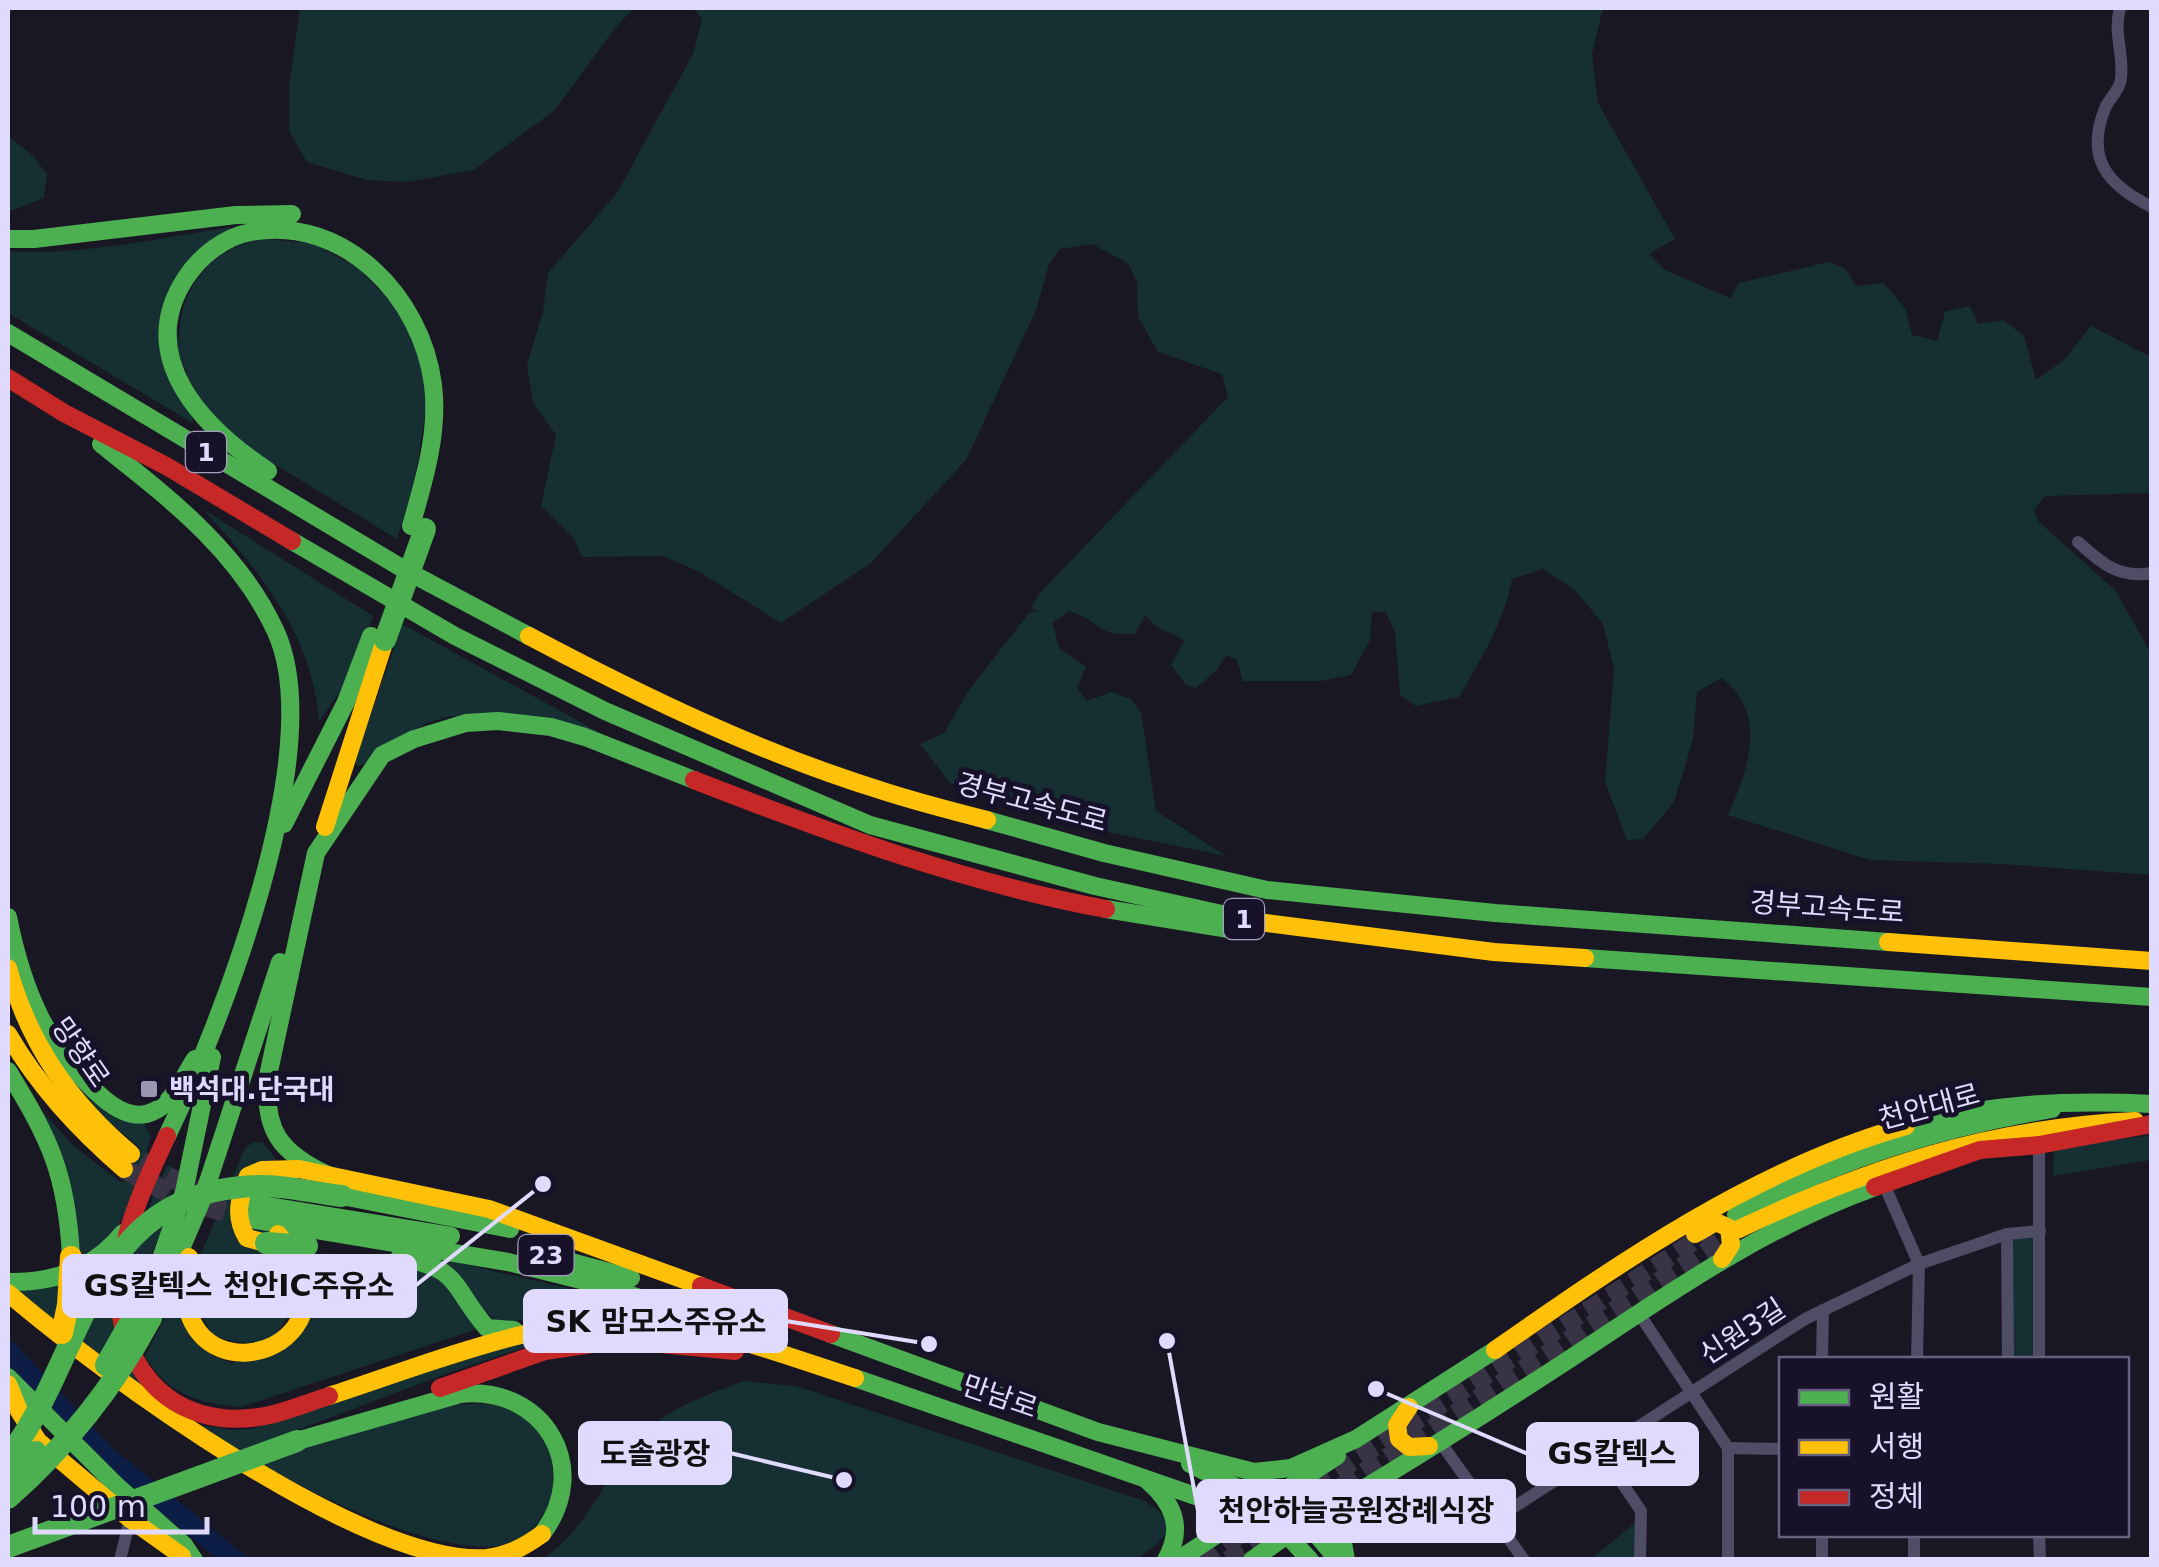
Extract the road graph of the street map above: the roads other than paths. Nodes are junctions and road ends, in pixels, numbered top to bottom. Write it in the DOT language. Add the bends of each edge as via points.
graph roads {
  1 [pos="2120,8"];
  2 [pos="2152,207"];
  3 [pos="8,240"];
  4 [pos="8,333"];
  5 [pos="8,378"];
  6 [pos="64,413"];
  7 [pos="418,528"];
  8 [pos="2078,542"];
  9 [pos="2152,573"];
  10 [pos="378,636"];
  11 [pos="600,674"];
  12 [pos="272,851"];
  13 [pos="316,853"];
  14 [pos="8,917"];
  15 [pos="1494,952"];
  16 [pos="2152,961"];
  17 [pos="8,968"];
  18 [pos="2152,997"];
  19 [pos="218,1024"];
  20 [pos="8,1034"];
  21 [pos="8,1071"];
  22 [pos="2128,1103"];
  23 [pos="2152,1104"];
  24 [pos="2152,1122"];
  25 [pos="2040,1146"];
  26 [pos="328,1175"];
  27 [pos="1883,1182"];
  28 [pos="202,1200"];
  29 [pos="138,1208"];
  30 [pos="252,1211"];
  31 [pos="2040,1231"];
  32 [pos="2008,1234"];
  33 [pos="1722,1259"];
  34 [pos="629,1262"];
  35 [pos="1920,1264"];
  36 [pos="12,1282"];
  37 [pos="1562,1304"];
  38 [pos="1822,1310"];
  39 [pos="1638,1312"];
  40 [pos="145,1313"];
  41 [pos="576,1324"];
  42 [pos="831,1334"];
  43 [pos="1822,1357"];
  44 [pos="1917,1357"];
  45 [pos="2008,1357"];
  46 [pos="2039,1357"];
  47 [pos="855,1378"];
  48 [pos="8,1380"];
  49 [pos="1692,1394"];
  50 [pos="1410,1405"];
  51 [pos="1388,1420"];
  52 [pos="297,1440"];
  53 [pos="1441,1443"];
  54 [pos="8,1448"];
  55 [pos="1728,1448"];
  56 [pos="1779,1448"];
  57 [pos="1163,1451"];
  58 [pos="1601,1452"];
  59 [pos="8,1457"];
  60 [pos="1140,1476"];
  61 [pos="8,1477"];
  62 [pos="1348,1496"];
  63 [pos="8,1498"];
  64 [pos="1260,1508"];
  65 [pos="130,1519"];
  66 [pos="1494,1520"];
  67 [pos="1297,1529"];
  68 [pos="8,1546"];
  69 [pos="120,1560"];
  70 [pos="191,1560"];
  71 [pos="1166,1560"];
  72 [pos="1178,1560"];
  73 [pos="1252,1560"];
  74 [pos="1310,1560"];
  75 [pos="1338,1560"];
  76 [pos="1346,1560"];
  77 [pos="1524,1560"];
  78 [pos="1640,1560"];
  79 [pos="1728,1560"];
  1 -- 2 [label="street" via="2121,80 2099,125 2100,162 2118,187"];
  3 -- 7 [label="main road" via="277,213 324,221 364,242 408,288 442,361 447,433 438,486"];
  4 -- 11 [label="main road, 경부고속도로 / 1" via="405,570"];
  5 -- 6 [label="main road, 1"];
  6 -- 12 [label="main road" via="203,530 238,567 271,622 292,697"];
  6 -- 15 [label="main road, 1" via="455,636 606,711 870,825 1263,924"];
  7 -- 10 [label="main road"];
  7 -- 11 [label="main road" via="434,401 426,354 398,296 360,256 309,231 268,229 214,247 184,280 168,326 179,384 196,410 242,455"];
  8 -- 9 [label="street" via="2104,566 2124,574"];
  10 -- 12 [label="main road"];
  10 -- 13 [label="main road"];
  11 -- 16 [label="main road, 경부고속도로 / 1" via="750,742 882,791 1267,890"];
  12 -- 19 [label="main road"];
  13 -- 15 [label="main road" via="382,755 466,723 524,723 586,736 848,837 1078,904 1208,928"];
  13 -- 26 [label="main road" via="266,1110 296,1160"];
  13 -- 28 [label="main road"];
  14 -- 19 [label="main road" via="53,1044 122,1111 157,1110"];
  15 -- 18 [label="main road, 1"];
  17 -- 20 [label="main road, 망향로" via="32,1038 127,1162 56,1107"];
  19 -- 29 [label="main road"];
  19 -- 40 [label="main road" via="184,1192"];
  21 -- 54 [label="main road, bridge" via="53,1157 66,1200 70,1257 56,1354"];
  22 -- 23 [label="main road, 천안대로"];
  22 -- 24 [label="main road, 천안대로" via="2050,1110 1918,1138 1838,1165 1738,1222 1964,1141 2082,1121"];
  22 -- 37 [label="main road" via="2014,1104 1891,1130 1688,1222"];
  24 -- 25 [label="main road"];
  25 -- 27 [label="main road" via="1980,1150"];
  25 -- 31 [label="street"];
  26 -- 34 [label="main road" via="503,1212"];
  26 -- 41 [label="main road, bridge" via="264,1169 248,1176 238,1224 248,1238 266,1242 444,1269 492,1331"];
  27 -- 33 [label="main road"];
  27 -- 35 [label="street"];
  28 -- 30 [label="main road" via="182,1290 187,1314 201,1336 237,1354 257,1354 286,1340 300,1323 308,1292 297,1254"];
  28 -- 40 [label="main road" via="175,1269"];
  29 -- 36 [label="main road" via="115,1245 80,1270"];
  29 -- 41 [label="main road" via="119,1276 127,1346 156,1390 201,1416 269,1416 518,1336"];
  30 -- 42 [label="main road, 만남로 / 23" via="375,1221 513,1248"];
  30 -- 47 [label="main road, 만남로 / 23" via="312,1232 485,1257 618,1289"];
  31 -- 32 [label="street, 신원3길"];
  31 -- 46 [label="street"];
  32 -- 35 [label="street, 신원3길"];
  32 -- 45 [label="street"];
  33 -- 37 [label="main road" via="1730,1232 1716,1222"];
  33 -- 39 [label="main road"];
  34 -- 42 [label="main road"];
  34 -- 59 [label="main road, bridge" via="517,1231 342,1196 240,1187 198,1197 146,1220 103,1269 40,1410"];
  35 -- 38 [label="street, 신원3길"];
  35 -- 44 [label="street"];
  36 -- 52 [label="main road" via="147,1406 283,1490 410,1548 465,1559 504,1556 530,1544 562,1498 561,1452 546,1422 497,1395 463,1394"];
  37 -- 50 [label="main road"];
  38 -- 43 [label="street"];
  38 -- 49 [label="street, 신원3길"];
  39 -- 49 [label="street"];
  39 -- 53 [label="main road"];
  40 -- 61 [label="main road, bridge" via="74,1409"];
  40 -- 63 [label="main road, bridge" via="139,1342 94,1406"];
  41 -- 47 [label="main road" via="691,1327"];
  42 -- 57 [label="main road, 만남로"];
  47 -- 52 [label="main road" via="722,1349 619,1340 522,1357"];
  47 -- 60 [label="main road, 만남로"];
  48 -- 65 [label="main road" via="38,1441"];
  48 -- 70 [label="main road" via="184,1544"];
  49 -- 55 [label="street"];
  49 -- 58 [label="street, 신원3길"];
  50 -- 51 [label="main road"];
  50 -- 53 [label="main road" via="1396,1429 1401,1443"];
  51 -- 57 [label="main road" via="1281,1471 1251,1472"];
  51 -- 64 [label="main road"];
  52 -- 68 [label="main road, bridge"];
  53 -- 62 [label="main road"];
  53 -- 66 [label="street"];
  55 -- 56 [label="street"];
  55 -- 79 [label="street"];
  57 -- 64 [label="main road, 만남로"];
  58 -- 66 [label="street, 신원3길"];
  58 -- 78 [label="street" via="1640,1511"];
  60 -- 64 [label="main road, 만남로"];
  60 -- 71 [label="main road" via="1176,1513 1179,1529"];
  62 -- 67 [label="main road"];
  62 -- 76 [label="main road" via="1339,1524"];
  64 -- 67 [label="main road, 만남로"];
  64 -- 72 [label="main road"];
  65 -- 69 [label="street"];
  65 -- 70 [label="main road"];
  66 -- 77 [label="street"];
  67 -- 73 [label="main road"];
  67 -- 74 [label="main road, 만남로"];
  67 -- 75 [label="main road, 만남로"];
}
